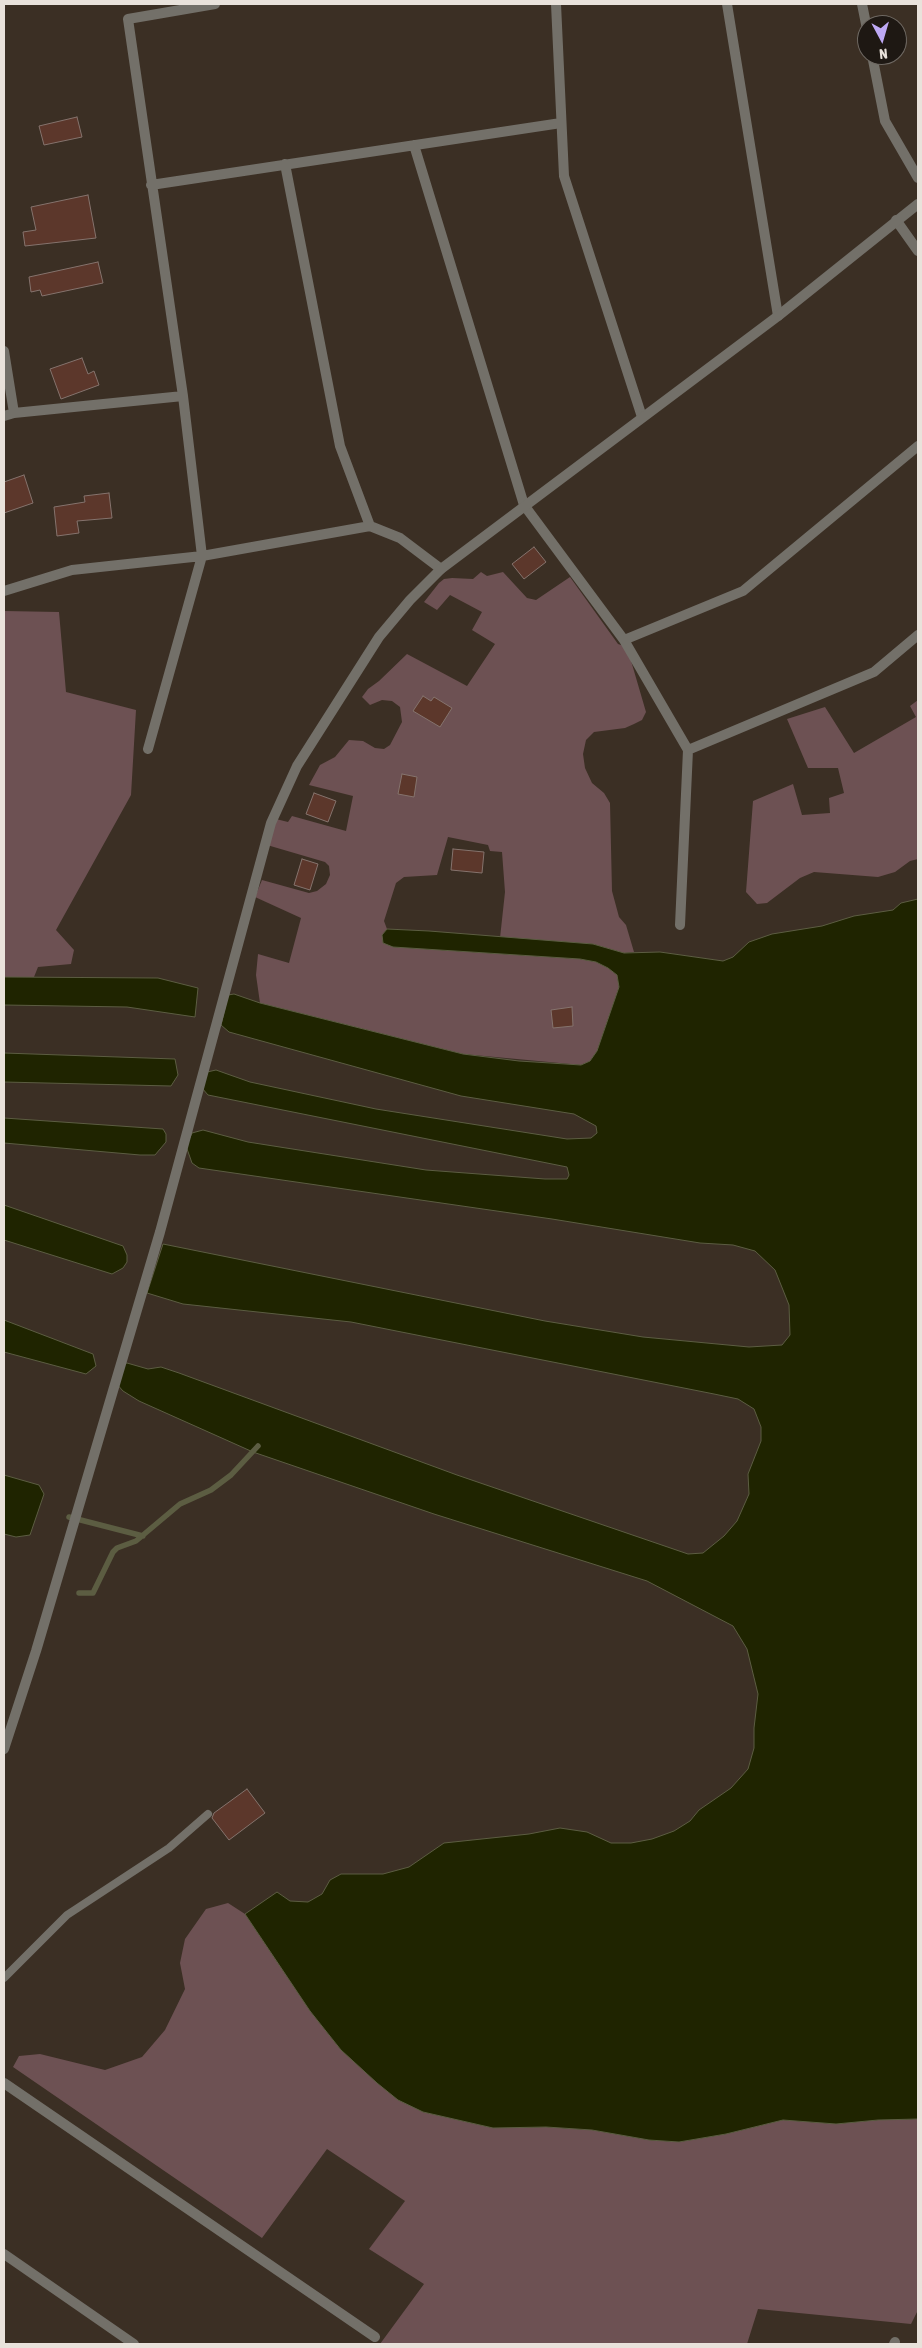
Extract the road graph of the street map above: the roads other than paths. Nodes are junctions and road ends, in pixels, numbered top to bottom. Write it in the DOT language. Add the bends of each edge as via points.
graph roads {
  1 [pos="215,4"];
  2 [pos="556,4"];
  3 [pos="727,4"];
  4 [pos="874,65"];
  5 [pos="562,123"];
  6 [pos="414,145"];
  7 [pos="285,164"];
  8 [pos="918,178"];
  9 [pos="151,185"];
  10 [pos="918,204"];
  11 [pos="896,220"];
  12 [pos="918,251"];
  13 [pos="778,316"];
  14 [pos="4,351"];
  15 [pos="183,396"];
  16 [pos="9,415"];
  17 [pos="642,417"];
  18 [pos="918,446"];
  19 [pos="524,505"];
  20 [pos="370,526"];
  21 [pos="202,556"];
  22 [pos="441,569"];
  23 [pos="4,591"];
  24 [pos="918,635"];
  25 [pos="624,640"];
  26 [pos="148,749"];
  27 [pos="688,750"];
  28 [pos="680,925"];
  29 [pos="4,1750"];
  30 [pos="208,1814"];
  31 [pos="4,1978"];
  32 [pos="4,2083"];
  33 [pos="4,2254"];
  34 [pos="375,2337"];
  35 [pos="134,2344"];
  1 -- 9 [label="street" via="128,19"];
  2 -- 5 [label="street"];
  3 -- 13 [label="street"];
  4 -- 8 [label="street" via="885,120"];
  5 -- 6 [label="street"];
  5 -- 17 [label="street" via="564,176"];
  6 -- 7 [label="street"];
  6 -- 19 [label="street"];
  7 -- 9 [label="street"];
  7 -- 20 [label="street" via="340,446"];
  9 -- 15 [label="street"];
  10 -- 11 [label="street"];
  11 -- 12 [label="street"];
  11 -- 13 [label="street"];
  13 -- 17 [label="street"];
  14 -- 16 [label="street"];
  15 -- 16 [label="street"];
  15 -- 21 [label="street"];
  17 -- 19 [label="street"];
  18 -- 25 [label="street" via="743,591"];
  19 -- 22 [label="street"];
  19 -- 25 [label="street"];
  20 -- 21 [label="street"];
  20 -- 22 [label="street" via="400,538"];
  21 -- 23 [label="street" via="72,570"];
  21 -- 26 [label="street"];
  22 -- 29 [label="street" via="379,637 297,766 271,822 160,1232"];
  24 -- 27 [label="street" via="874,672"];
  25 -- 27 [label="street"];
  27 -- 28 [label="street"];
  30 -- 31 [label="lane" via="155,1858 67,1915"];
  32 -- 34 [label="street"];
  33 -- 35 [label="street"];
}
